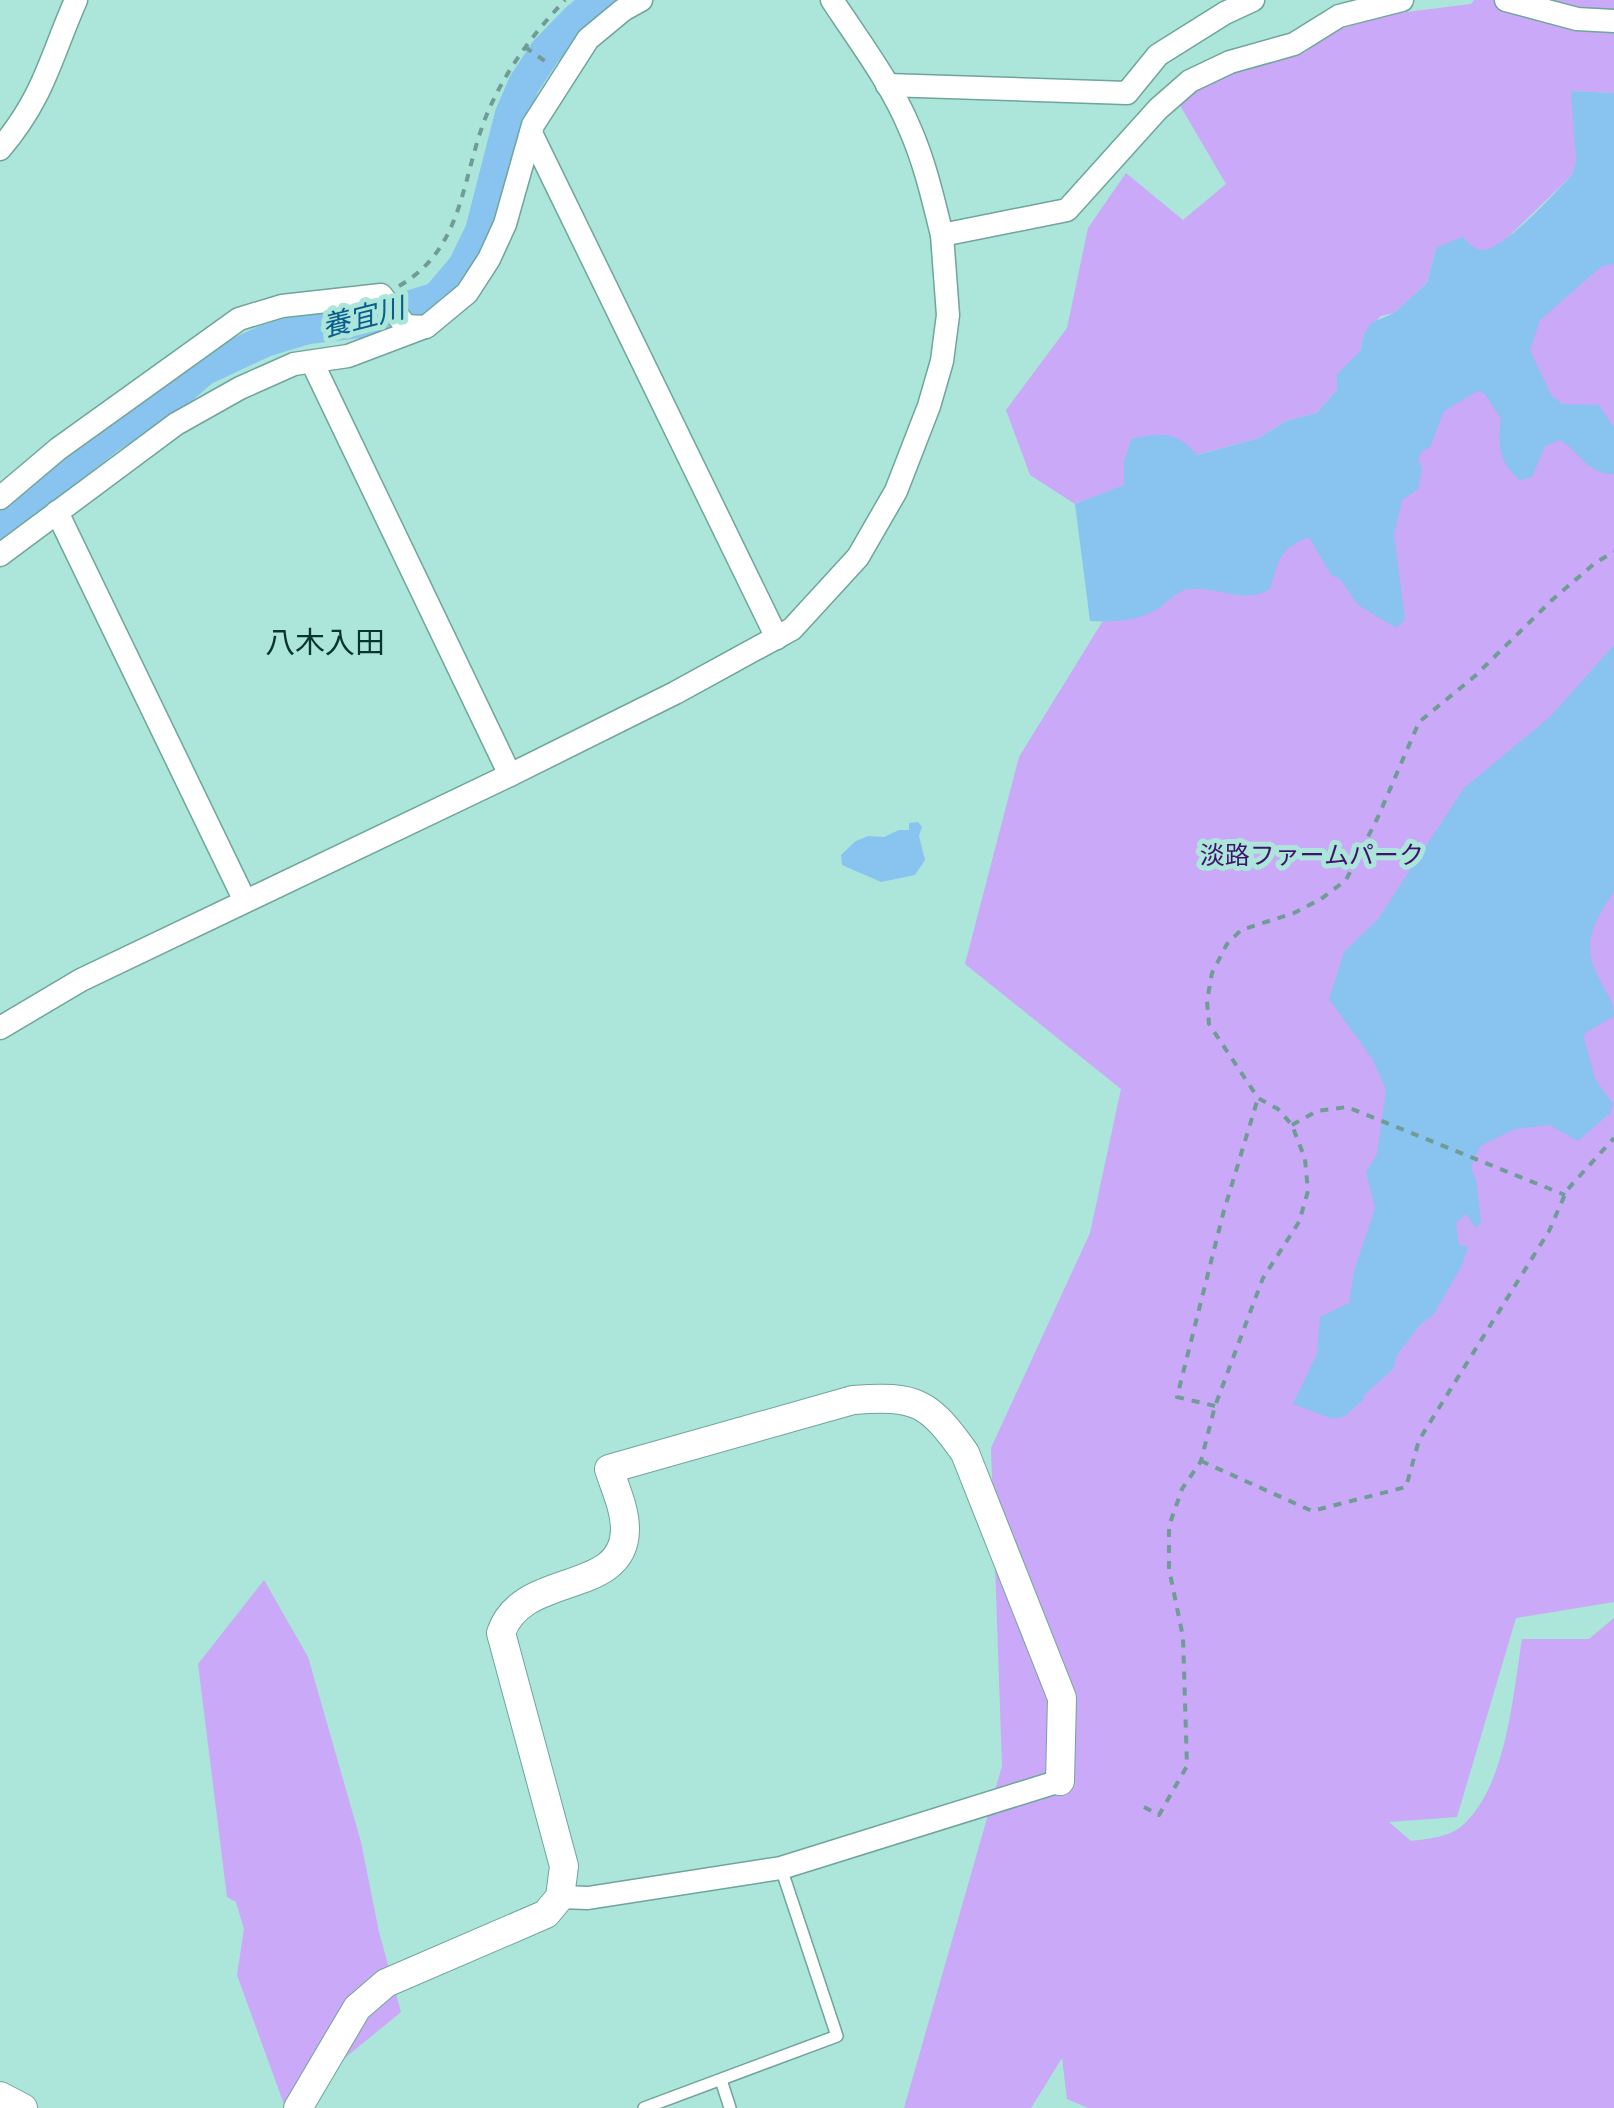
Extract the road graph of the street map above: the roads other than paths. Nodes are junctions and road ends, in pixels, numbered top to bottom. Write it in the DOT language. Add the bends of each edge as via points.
graph roads {
  1 [pos="76,0"];
  2 [pos="641,0"];
  3 [pos="832,0"];
  4 [pos="1253,0"];
  5 [pos="1402,0"];
  6 [pos="1506,0"];
  7 [pos="1614,21"];
  8 [pos="887,85"];
  9 [pos="530,133"];
  10 [pos="0,149"];
  11 [pos="942,235"];
  12 [pos="416,326"];
  13 [pos="312,362"];
  14 [pos="0,498"];
  15 [pos="57,512"];
  16 [pos="0,556"];
  17 [pos="777,638"];
  18 [pos="510,775"];
  19 [pos="245,901"];
  20 [pos="0,1028"];
  21 [pos="1060,1780"];
  22 [pos="780,1868"];
  23 [pos="560,1897"];
  24 [pos="720,2080"];
  25 [pos="0,2096"];
  26 [pos="23,2108"];
  27 [pos="298,2108"];
  28 [pos="644,2108"];
  29 [pos="730,2108"];
  1 -- 10 [label="street" via="47,77 25,120"];
  2 -- 9 [label="street" via="588,39"];
  3 -- 8 [label="street"];
  4 -- 8 [label="street" via="1158,55 1127,94"];
  5 -- 11 [label="street" via="1339,16 1294,44 1190,81 1067,210"];
  6 -- 7 [label="street"];
  8 -- 11 [label="street" via="910,127"];
  9 -- 12 [label="street" via="488,260 467,294"];
  9 -- 17 [label="street"];
  11 -- 17 [label="street" via="948,315 942,361 896,491 858,557"];
  12 -- 13 [label="street" via="365,352"];
  12 -- 14 [label="street" via="381,295 282,306 239,319 58,448"];
  13 -- 15 [label="street" via="268,374 176,424"];
  13 -- 18 [label="street"];
  15 -- 16 [label="street"];
  15 -- 19 [label="street"];
  17 -- 18 [label="street"];
  18 -- 19 [label="street"];
  19 -- 20 [label="street" via="81,980"];
  21 -- 22 [label="street"];
  21 -- 23 [label="street" via="1062,1698 965,1453 941,1419 912,1401 853,1400 609,1468 623,1514 620,1550 590,1577 535,1595 506,1617 501,1633 564,1866"];
  22 -- 23 [label="street"];
  22 -- 24 [label="lane" via="836,2036"];
  23 -- 27 [label="street" via="546,1914 386,1983 357,2008"];
  24 -- 28 [label="lane"];
  24 -- 29 [label="lane"];
  25 -- 26 [label="street"];
}
